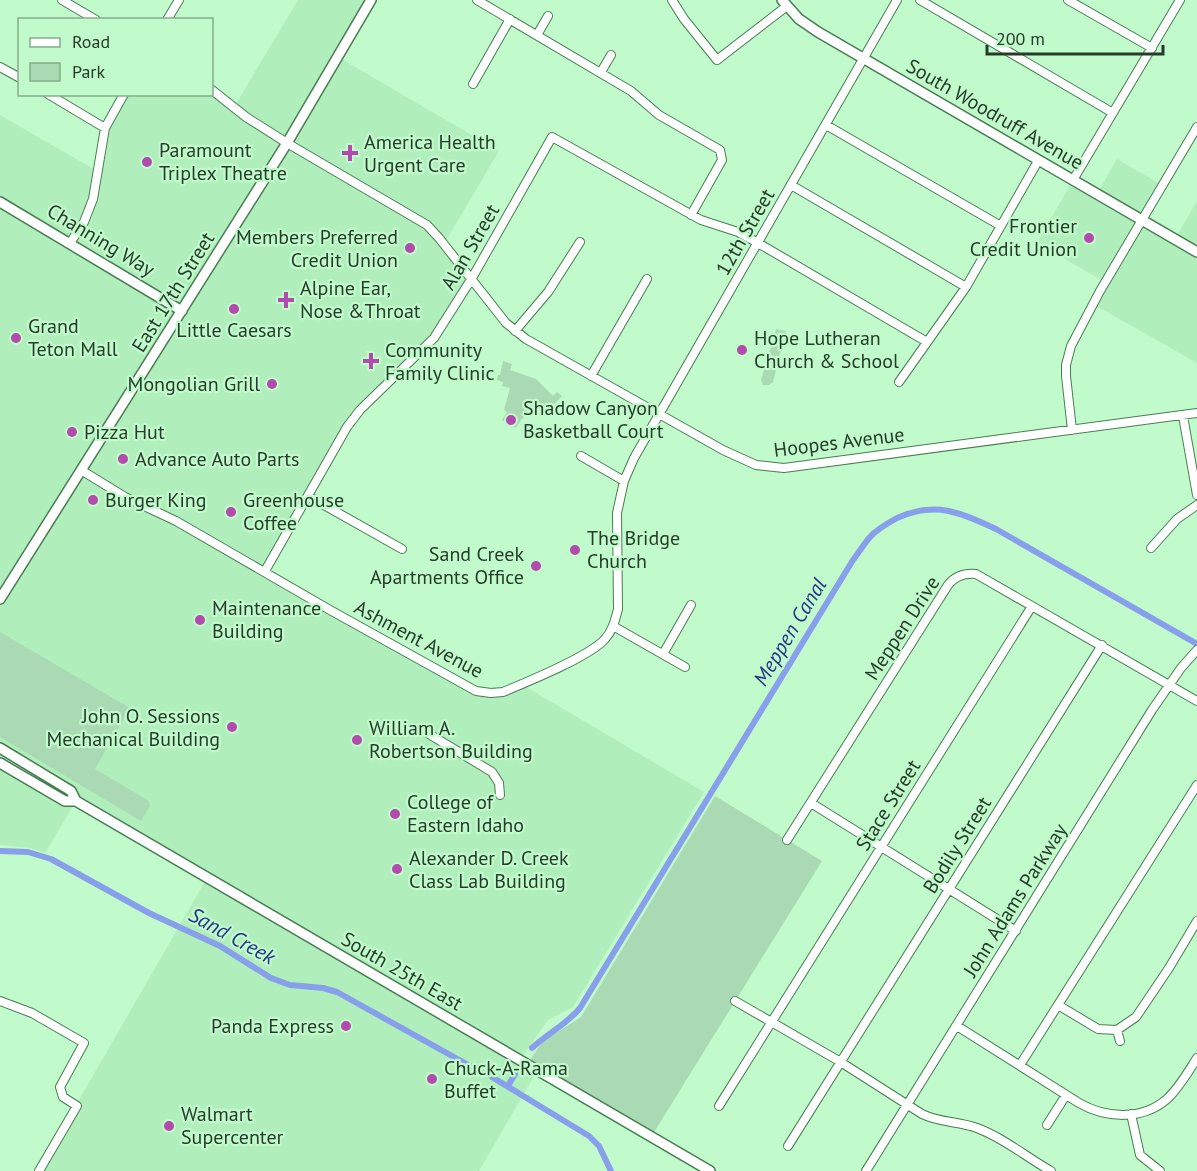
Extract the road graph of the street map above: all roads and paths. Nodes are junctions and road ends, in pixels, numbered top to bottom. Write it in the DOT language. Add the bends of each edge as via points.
graph roads {
  1 [pos="62,0"];
  2 [pos="179,0"];
  3 [pos="371,0"];
  4 [pos="477,0"];
  5 [pos="672,0"];
  6 [pos="897,0"];
  7 [pos="920,0"];
  8 [pos="1068,0"];
  9 [pos="1180,0"];
  10 [pos="784,3"];
  11 [pos="548,16"];
  12 [pos="93,18"];
  13 [pos="168,18"];
  14 [pos="510,20"];
  15 [pos="537,35"];
  16 [pos="1152,48"];
  17 [pos="611,55"];
  18 [pos="863,59"];
  19 [pos="0,67"];
  20 [pos="601,72"];
  21 [pos="18,77"];
  22 [pos="472,84"];
  23 [pos="213,91"];
  24 [pos="51,96"];
  25 [pos="123,96"];
  26 [pos="1113,113"];
  27 [pos="826,125"];
  28 [pos="1197,127"];
  29 [pos="105,128"];
  30 [pos="287,143"];
  31 [pos="1038,161"];
  32 [pos="1073,180"];
  33 [pos="791,185"];
  34 [pos="0,202"];
  35 [pos="691,215"];
  36 [pos="1141,220"];
  37 [pos="1001,226"];
  38 [pos="580,242"];
  39 [pos="70,243"];
  40 [pos="758,243"];
  41 [pos="1197,252"];
  42 [pos="471,278"];
  43 [pos="647,279"];
  44 [pos="966,287"];
  45 [pos="183,311"];
  46 [pos="514,331"];
  47 [pos="927,342"];
  48 [pos="591,376"];
  49 [pos="899,382"];
  50 [pos="1197,413"];
  51 [pos="659,415"];
  52 [pos="1183,416"];
  53 [pos="1072,430"];
  54 [pos="580,456"];
  55 [pos="81,470"];
  56 [pos="624,481"];
  57 [pos="1197,495"];
  58 [pos="308,496"];
  59 [pos="1197,505"];
  60 [pos="1151,548"];
  61 [pos="402,549"];
  62 [pos="265,571"];
  63 [pos="0,599"];
  64 [pos="691,605"];
  65 [pos="1032,606"];
  66 [pos="614,626"];
  67 [pos="1102,645"];
  68 [pos="1197,650"];
  69 [pos="663,654"];
  70 [pos="685,667"];
  71 [pos="1170,684"];
  72 [pos="1197,701"];
  73 [pos="429,734"];
  74 [pos="0,748"];
  75 [pos="0,763"];
  76 [pos="1196,788"];
  77 [pos="500,795"];
  78 [pos="76,801"];
  79 [pos="811,803"];
  80 [pos="787,840"];
  81 [pos="880,848"];
  82 [pos="948,890"];
  83 [pos="1197,921"];
  84 [pos="1016,931"];
  85 [pos="0,1001"];
  86 [pos="735,1001"];
  87 [pos="1058,1005"];
  88 [pos="771,1022"];
  89 [pos="957,1026"];
  90 [pos="1117,1030"];
  91 [pos="1120,1041"];
  92 [pos="1197,1058"];
  93 [pos="839,1061"];
  94 [pos="1020,1065"];
  95 [pos="1066,1095"];
  96 [pos="908,1104"];
  97 [pos="719,1106"];
  98 [pos="1131,1114"];
  99 [pos="1047,1125"];
  100 [pos="788,1146"];
  101 [pos="869,1170"];
  102 [pos="39,1171"];
  103 [pos="710,1171"];
  104 [pos="1051,1171"];
  105 [pos="1160,1171"];
  1 -- 12 [label="street"];
  2 -- 13 [label="street"];
  3 -- 30 [label="main road, East 17th Street"];
  4 -- 14 [label="street"];
  5 -- 10 [label="street" via="717,60"];
  6 -- 18 [label="street, 12th Street"];
  7 -- 26 [label="street"];
  8 -- 16 [label="street"];
  9 -- 16 [label="street"];
  10 -- 18 [label="main road, South Woodruff Avenue" via="808,26"];
  11 -- 15 [label="street"];
  14 -- 15 [label="street"];
  14 -- 22 [label="street"];
  15 -- 20 [label="street"];
  16 -- 26 [label="street"];
  17 -- 20 [label="street"];
  18 -- 27 [label="street, 12th Street"];
  18 -- 31 [label="main road, South Woodruff Avenue"];
  19 -- 21 [label="street"];
  20 -- 35 [label="street" via="659,115 720,150 722,160"];
  23 -- 30 [label="street, Hoopes Avenue"];
  24 -- 29 [label="street"];
  25 -- 29 [label="street"];
  26 -- 32 [label="street"];
  27 -- 33 [label="street, 12th Street"];
  27 -- 37 [label="street"];
  28 -- 36 [label="street"];
  29 -- 39 [label="street" via="93,199"];
  30 -- 42 [label="street, Hoopes Avenue" via="427,225"];
  30 -- 45 [label="main road, East 17th Street"];
  31 -- 32 [label="main road, South Woodruff Avenue"];
  31 -- 37 [label="street"];
  32 -- 36 [label="main road, South Woodruff Avenue"];
  33 -- 40 [label="street, 12th Street"];
  33 -- 44 [label="street"];
  34 -- 39 [label="main road, Channing Way"];
  35 -- 40 [label="street"];
  35 -- 42 [label="street, Alan Street" via="552,137"];
  36 -- 41 [label="main road, South Woodruff Avenue"];
  36 -- 53 [label="street" via="1071,346 1066,376"];
  37 -- 44 [label="street"];
  38 -- 46 [label="street" via="548,292"];
  39 -- 45 [label="main road, Channing Way"];
  40 -- 47 [label="street"];
  40 -- 51 [label="street, 12th Street"];
  42 -- 46 [label="street, Hoopes Avenue"];
  42 -- 58 [label="street, Alan Street" via="434,338 353,418"];
  43 -- 48 [label="street"];
  44 -- 47 [label="street"];
  45 -- 55 [label="main road, East 17th Street"];
  46 -- 48 [label="street, Hoopes Avenue"];
  47 -- 49 [label="street"];
  48 -- 51 [label="street, Hoopes Avenue"];
  50 -- 52 [label="street, Hoopes Avenue"];
  51 -- 53 [label="street, Hoopes Avenue" via="740,459 784,468"];
  51 -- 56 [label="street, 12th Street"];
  52 -- 53 [label="street, Hoopes Avenue"];
  52 -- 57 [label="street"];
  54 -- 56 [label="street"];
  55 -- 62 [label="street, Ashment Avenue"];
  55 -- 63 [label="main road, East 17th Street"];
  56 -- 66 [label="street" via="617,513 618,609"];
  58 -- 61 [label="street"];
  58 -- 62 [label="street, Alan Street"];
  59 -- 60 [label="street" via="1177,519"];
  62 -- 66 [label="street, Ashment Avenue" via="476,691 502,692 521,684 597,646"];
  64 -- 69 [label="street"];
  65 -- 67 [label="street, Meppen Drive"];
  65 -- 79 [label="street, Meppen Drive" via="976,574 953,579"];
  65 -- 81 [label="street, Stace Street"];
  66 -- 69 [label="street"];
  67 -- 71 [label="street, Meppen Drive"];
  67 -- 82 [label="street, Bodily Street"];
  68 -- 71 [label="street, John Adams Parkway"];
  69 -- 70 [label="street"];
  71 -- 72 [label="street, Meppen Drive"];
  71 -- 84 [label="street, John Adams Parkway"];
  73 -- 77 [label="street" via="492,772"];
  74 -- 78 [label="main road, South 25th East" via="71,791"];
  75 -- 78 [label="main road, South 25th East" via="65,801"];
  76 -- 87 [label="street"];
  78 -- 103 [label="main road, South 25th East"];
  79 -- 80 [label="street, Meppen Drive"];
  79 -- 81 [label="street"];
  81 -- 82 [label="street"];
  81 -- 88 [label="street, Stace Street"];
  82 -- 84 [label="street"];
  82 -- 93 [label="street, Bodily Street"];
  83 -- 90 [label="street" via="1136,1017"];
  84 -- 89 [label="street, John Adams Parkway"];
  85 -- 102 [label="street" via="32,1013 84,1042 60,1087 63,1097 76,1106"];
  86 -- 88 [label="street"];
  87 -- 90 [label="street" via="1098,1029"];
  87 -- 94 [label="street"];
  88 -- 93 [label="street"];
  88 -- 97 [label="street, Stace Street"];
  89 -- 94 [label="street"];
  89 -- 96 [label="street, John Adams Parkway"];
  90 -- 91 [label="street"];
  92 -- 98 [label="street" via="1167,1099"];
  93 -- 96 [label="street"];
  93 -- 100 [label="street, Bodily Street"];
  94 -- 95 [label="street"];
  95 -- 98 [label="street" via="1093,1111"];
  95 -- 99 [label="street"];
  96 -- 101 [label="street, John Adams Parkway"];
  96 -- 104 [label="street" via="930,1118 989,1133"];
  98 -- 105 [label="street" via="1140,1155"];
}
